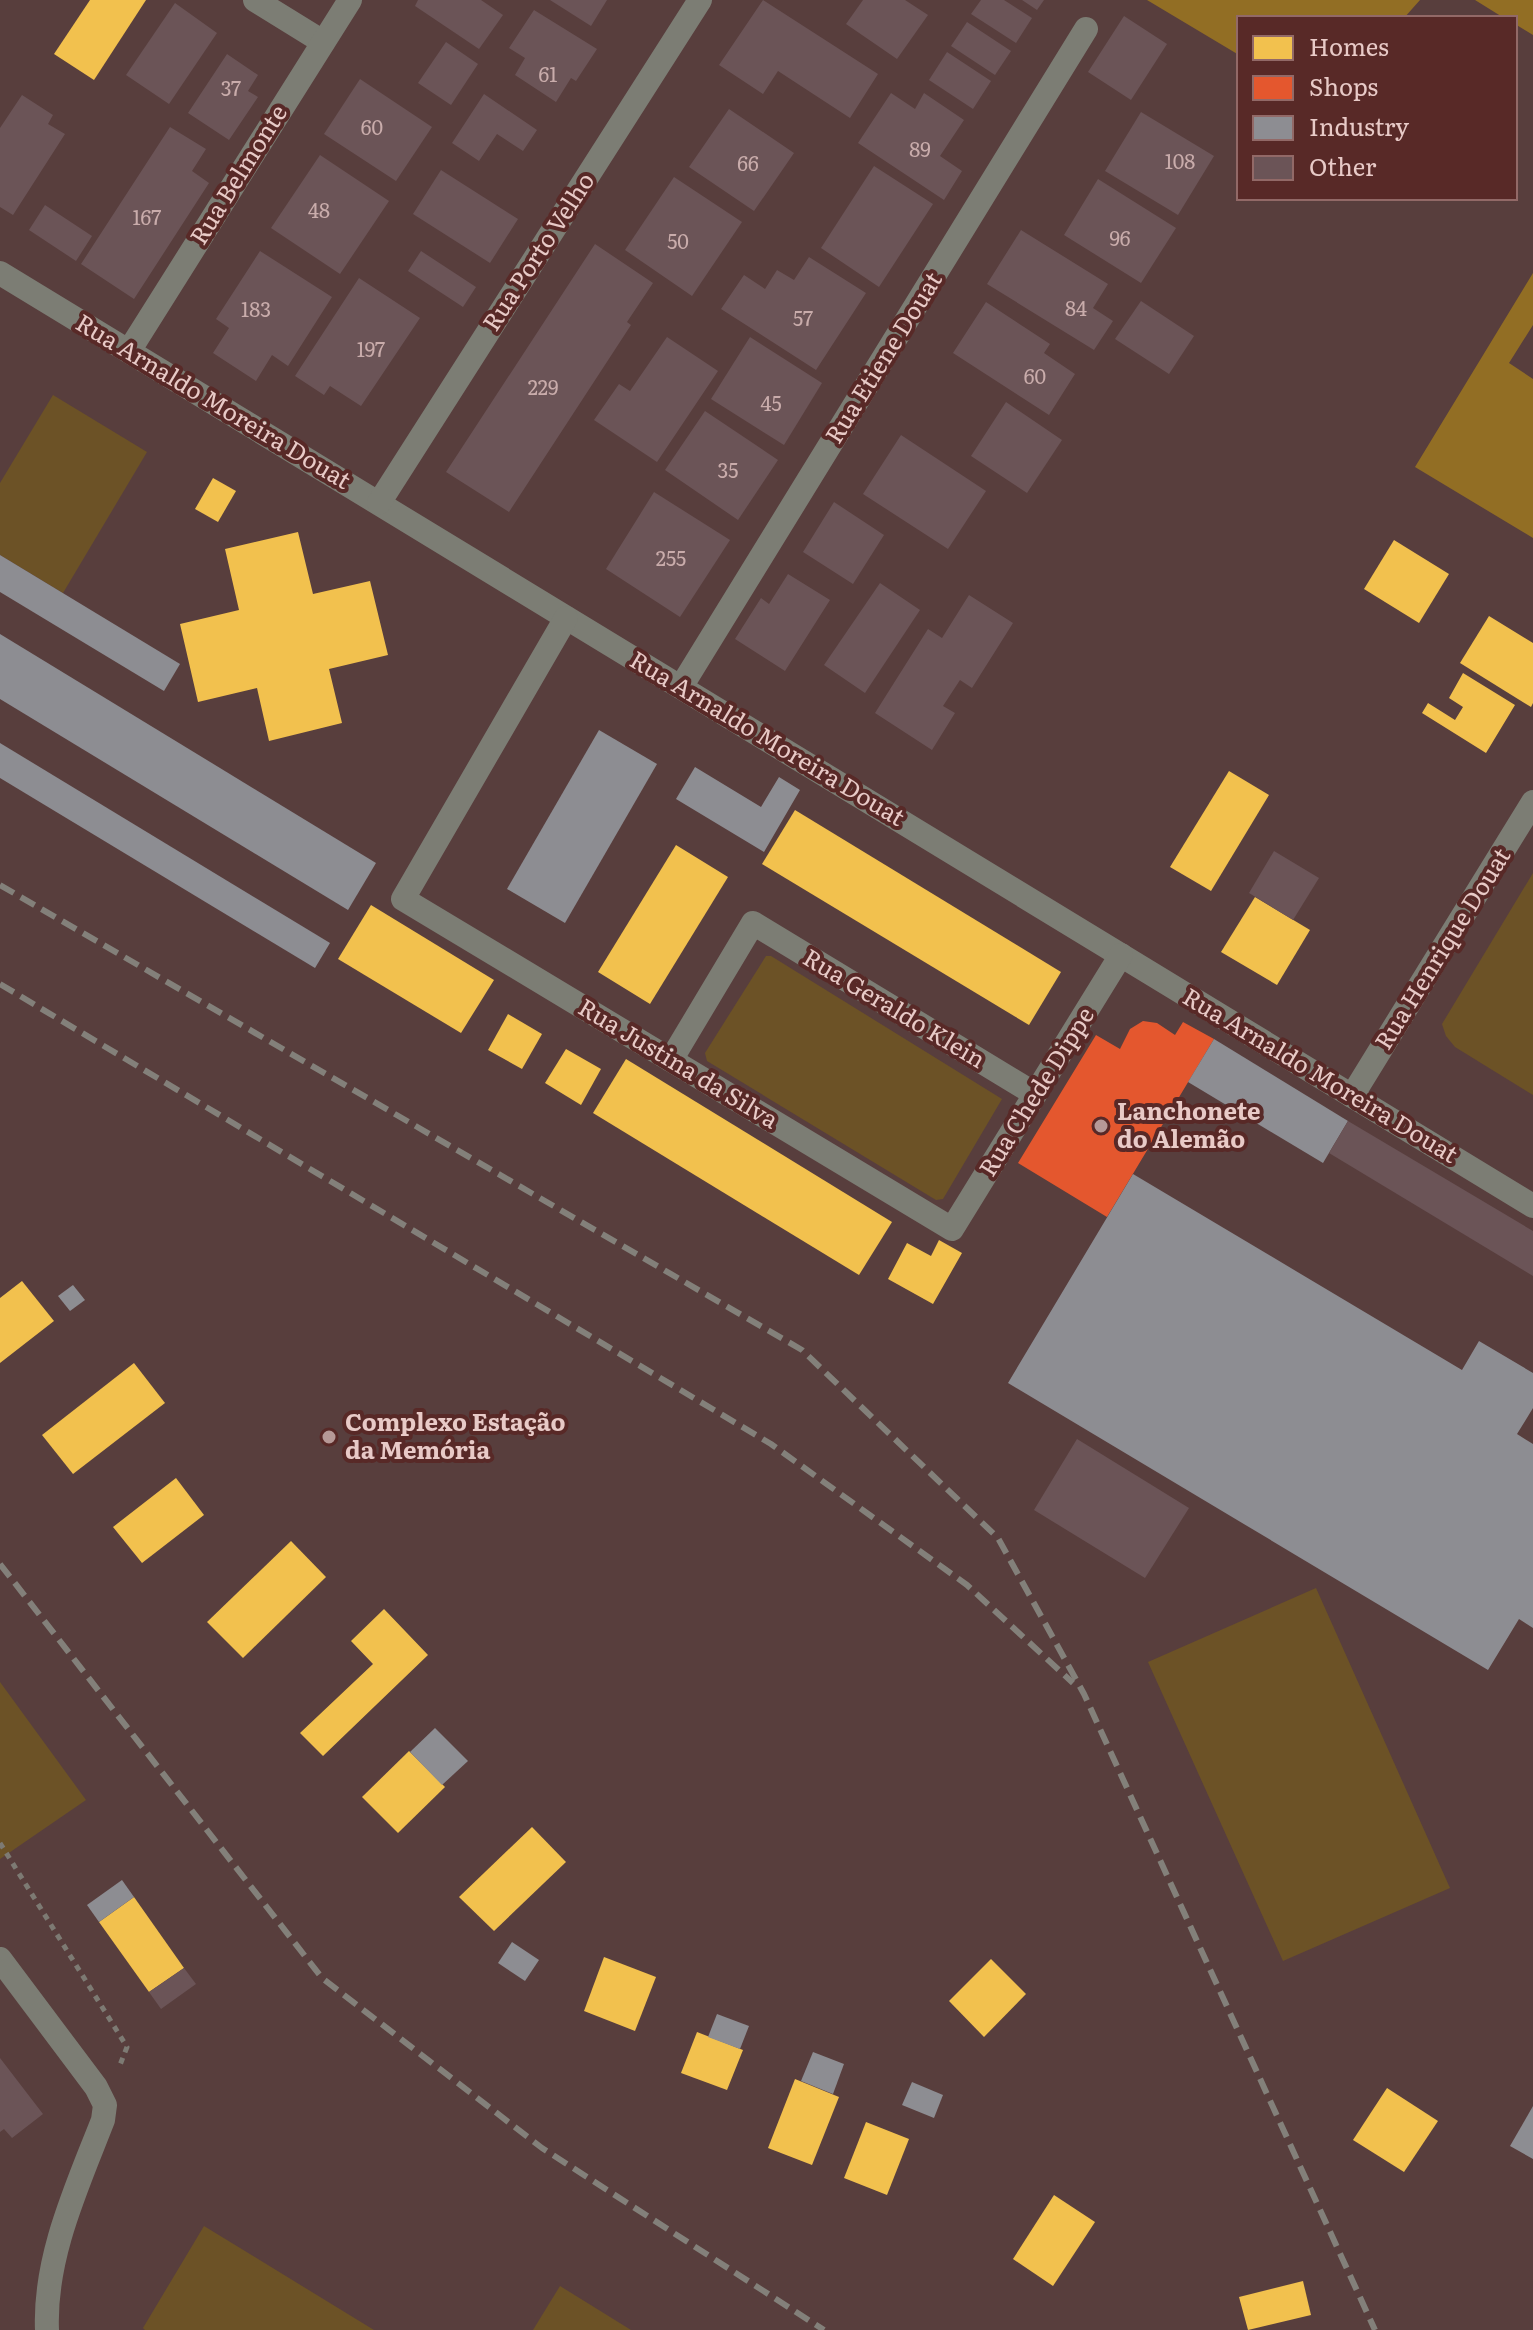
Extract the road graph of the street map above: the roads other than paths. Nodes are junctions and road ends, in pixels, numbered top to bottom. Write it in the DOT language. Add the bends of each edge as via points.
graph roads {
  1 [pos="255,0"];
  2 [pos="350,0"];
  3 [pos="700,0"];
  4 [pos="1086,29"];
  5 [pos="323,42"];
  6 [pos="0,273"];
  7 [pos="129,351"];
  8 [pos="379,503"];
  9 [pos="566,618"];
  10 [pos="681,687"];
  11 [pos="1533,802"];
  12 [pos="1121,955"];
  13 [pos="671,1060"];
  14 [pos="1035,1094"];
  15 [pos="1352,1096"];
  16 [pos="1533,1206"];
  17 [pos="952,1229"];
  18 [pos="0,1959"];
  19 [pos="47,2330"];
  1 -- 5 [label="street"];
  2 -- 5 [label="street, Rua Belmonte"];
  3 -- 8 [label="street, Rua Porto Velho"];
  4 -- 10 [label="street, Rua Etiene Douat"];
  5 -- 7 [label="street, Rua Belmonte"];
  6 -- 7 [label="street, Rua Arnaldo Moreira Douat"];
  7 -- 8 [label="street, Rua Arnaldo Moreira Douat"];
  8 -- 9 [label="street, Rua Arnaldo Moreira Douat"];
  9 -- 10 [label="street, Rua Arnaldo Moreira Douat"];
  9 -- 13 [label="street, Rua Justina da Silva" via="403,899"];
  10 -- 12 [label="street, Rua Arnaldo Moreira Douat"];
  11 -- 15 [label="street, Rua Henrique Douat"];
  12 -- 14 [label="street, Rua Chede Dippe"];
  12 -- 15 [label="street, Rua Arnaldo Moreira Douat"];
  13 -- 14 [label="street, Rua Geraldo Klein" via="753,923"];
  13 -- 17 [label="street, Rua Justina da Silva"];
  14 -- 17 [label="street, Rua Chede Dippe"];
  15 -- 16 [label="street, Rua Arnaldo Moreira Douat"];
  18 -- 19 [label="street" via="105,2105 58,2239"];
}
